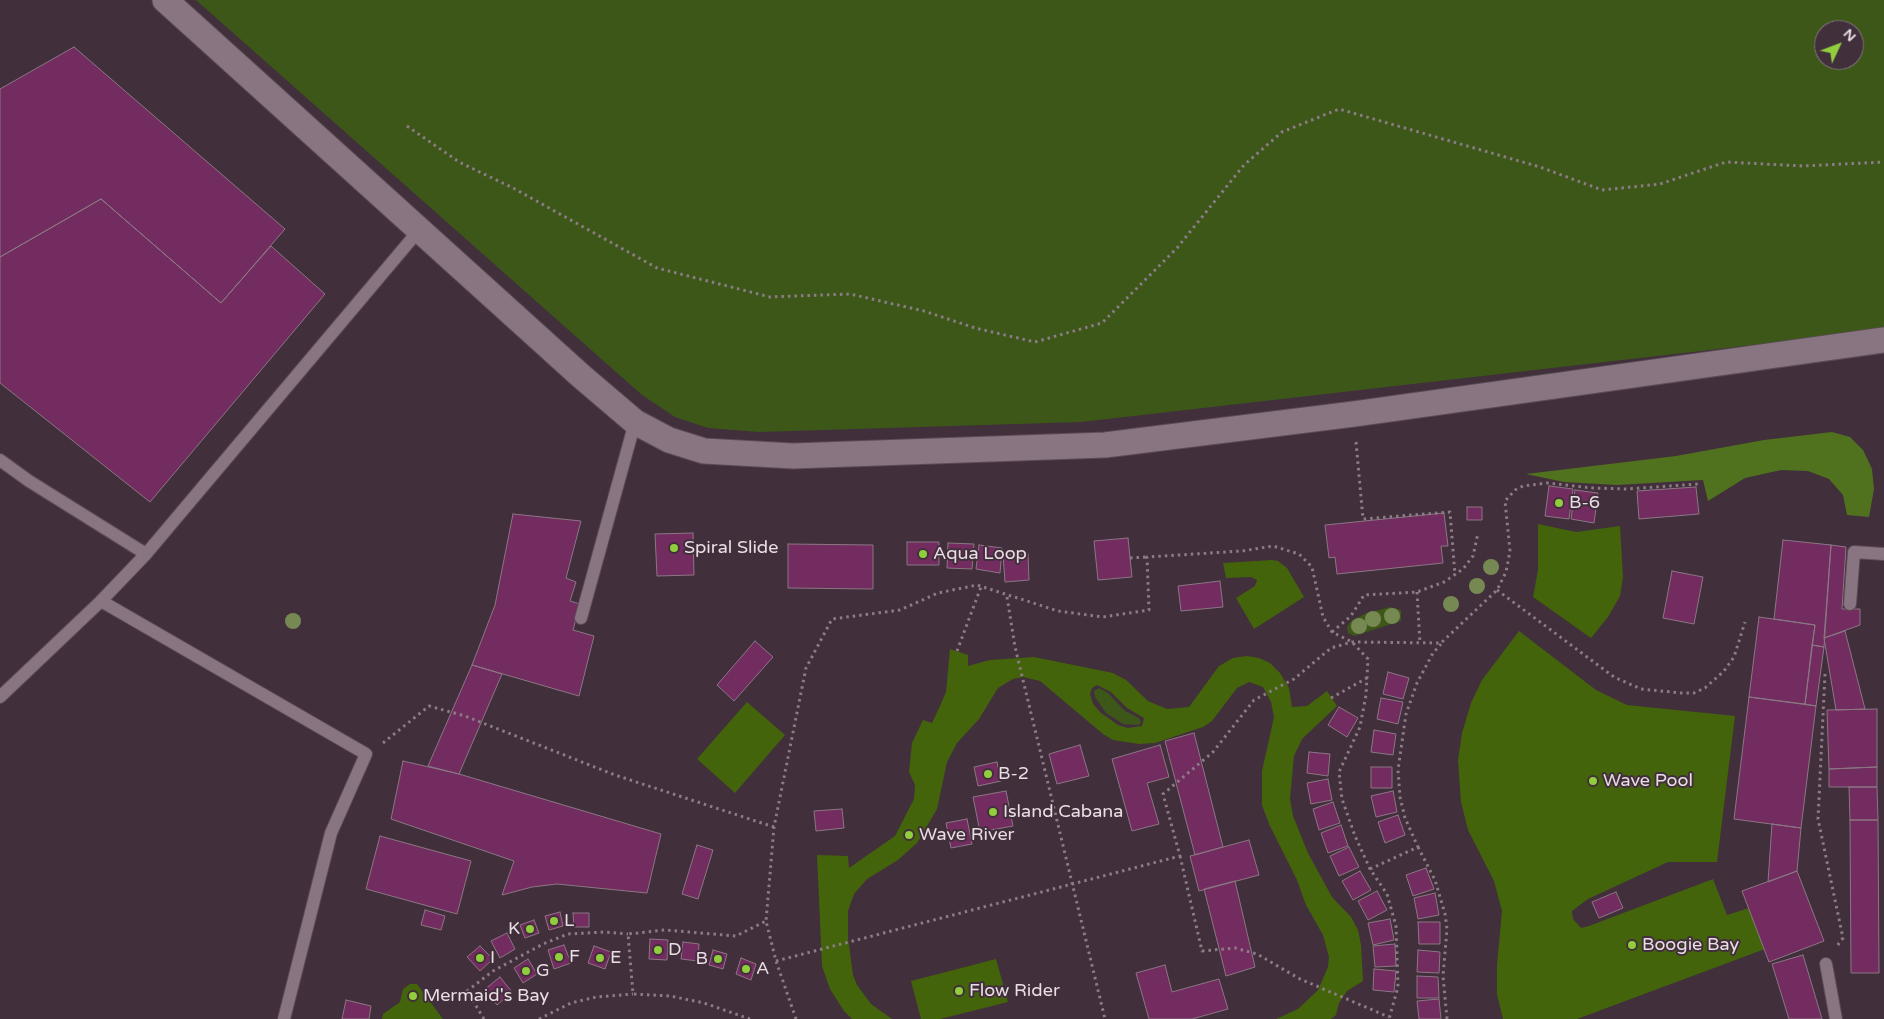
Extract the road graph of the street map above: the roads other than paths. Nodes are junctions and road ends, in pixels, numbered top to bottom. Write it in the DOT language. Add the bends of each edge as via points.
graph roads {
  1 [pos="165,0"];
  2 [pos="420,229"];
  3 [pos="1884,340"];
  4 [pos="635,422"];
  5 [pos="0,460"];
  6 [pos="146,554"];
  7 [pos="1884,554"];
  8 [pos="101,601"];
  9 [pos="1850,604"];
  10 [pos="581,618"];
  11 [pos="0,697"];
  12 [pos="1826,964"];
  13 [pos="284,1019"];
  14 [pos="1836,1019"];
  1 -- 2 [label="street"];
  2 -- 4 [label="street"];
  2 -- 6 [label="lane"];
  3 -- 4 [label="street" via="1106,445 793,456 704,451 669,440"];
  4 -- 10 [label="lane"];
  5 -- 6 [label="lane"];
  6 -- 8 [label="lane"];
  7 -- 9 [label="lane" via="1854,552"];
  8 -- 11 [label="lane"];
  8 -- 13 [label="lane" via="366,754 331,833"];
  12 -- 14 [label="lane"];
}
